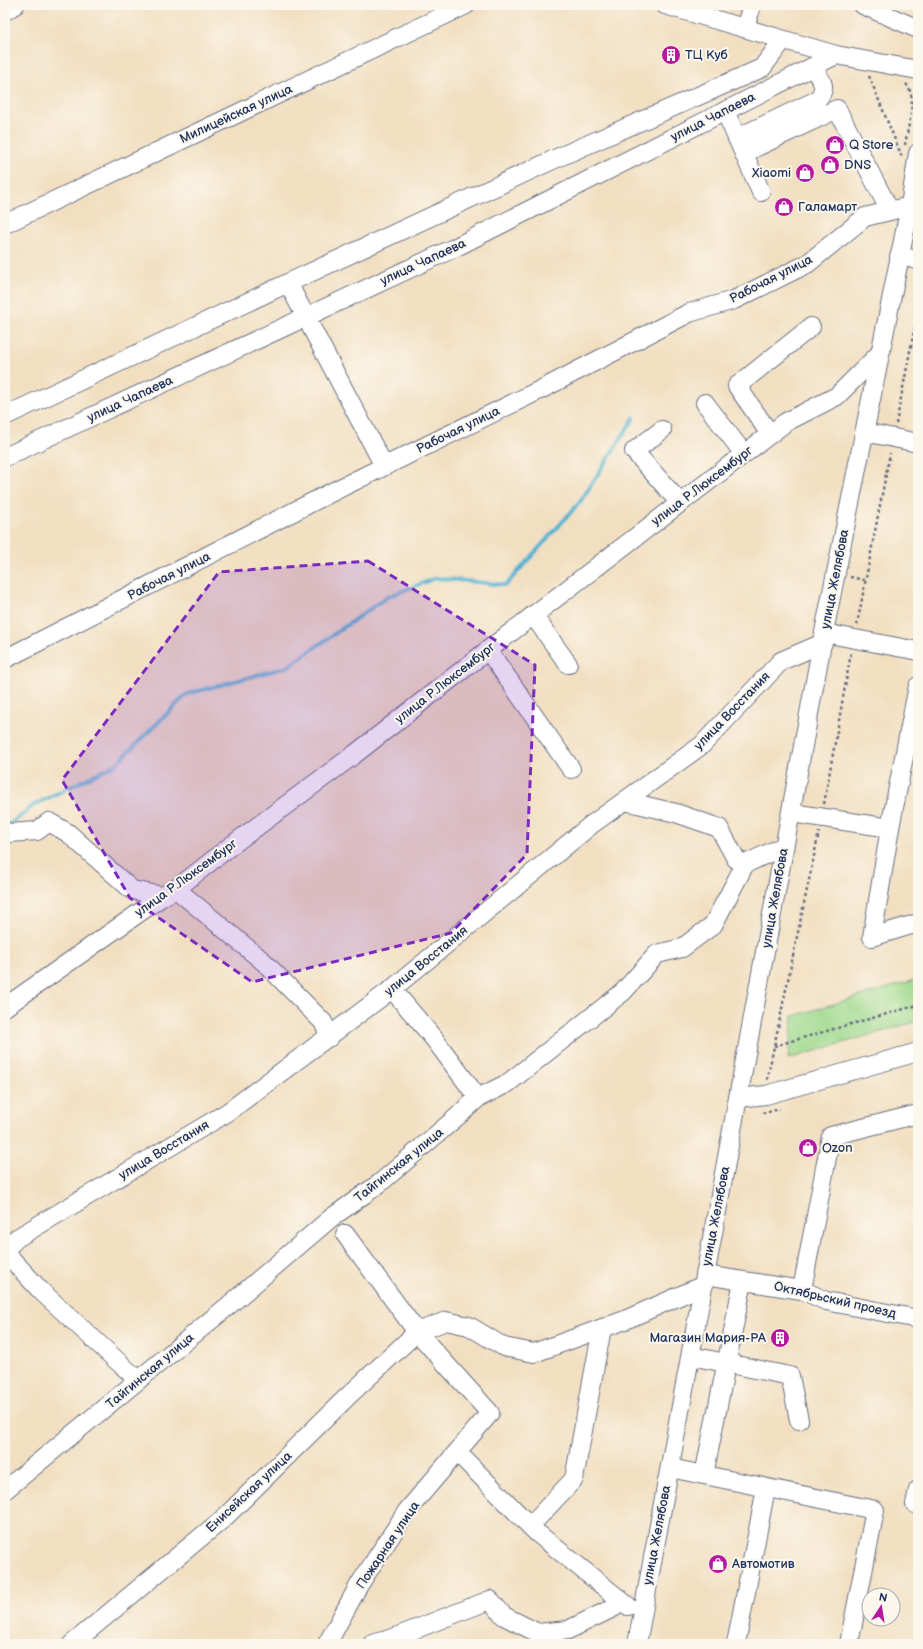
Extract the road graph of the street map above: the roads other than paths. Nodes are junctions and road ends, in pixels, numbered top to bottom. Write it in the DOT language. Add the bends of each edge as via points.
graph roads {
  1 [pos="15,5"];
  2 [pos="466,5"];
  3 [pos="665,5"];
  4 [pos="752,5"];
  5 [pos="863,5"];
  6 [pos="5,11"];
  7 [pos="745,28"];
  8 [pos="918,29"];
  9 [pos="783,40"];
  10 [pos="836,55"];
  11 [pos="812,67"];
  12 [pos="918,70"];
  13 [pos="725,111"];
  14 [pos="740,145"];
  15 [pos="918,152"];
  16 [pos="761,192"];
  17 [pos="910,206"];
  18 [pos="890,211"];
  19 [pos="5,224"];
  20 [pos="900,256"];
  21 [pos="918,260"];
  22 [pos="288,282"];
  23 [pos="306,317"];
  24 [pos="811,327"];
  25 [pos="879,354"];
  26 [pos="704,403"];
  27 [pos="5,416"];
  28 [pos="662,430"];
  29 [pos="865,432"];
  30 [pos="770,434"];
  31 [pos="918,443"];
  32 [pos="744,454"];
  33 [pos="5,457"];
  34 [pos="384,466"];
  35 [pos="680,503"];
  36 [pos="533,615"];
  37 [pos="824,638"];
  38 [pos="488,650"];
  39 [pos="918,651"];
  40 [pos="5,660"];
  41 [pos="568,664"];
  42 [pos="918,686"];
  43 [pos="572,769"];
  44 [pos="625,801"];
  45 [pos="792,813"];
  46 [pos="890,828"];
  47 [pos="5,831"];
  48 [pos="784,846"];
  49 [pos="744,864"];
  50 [pos="170,892"];
  51 [pos="918,923"];
  52 [pos="392,990"];
  53 [pos="5,1007"];
  54 [pos="330,1036"];
  55 [pos="918,1052"];
  56 [pos="478,1098"];
  57 [pos="739,1098"];
  58 [pos="918,1114"];
  59 [pos="349,1205"];
  60 [pos="321,1227"];
  61 [pos="345,1234"];
  62 [pos="5,1249"];
  63 [pos="5,1252"];
  64 [pos="705,1280"];
  65 [pos="743,1281"];
  66 [pos="802,1290"];
  67 [pos="918,1319"];
  68 [pos="602,1328"];
  69 [pos="417,1332"];
  70 [pos="691,1356"];
  71 [pos="727,1363"];
  72 [pos="138,1380"];
  73 [pos="799,1420"];
  74 [pos="458,1453"];
  75 [pos="670,1468"];
  76 [pos="704,1475"];
  77 [pos="766,1488"];
  78 [pos="5,1490"];
  79 [pos="530,1526"];
  80 [pos="619,1599"];
  81 [pos="641,1616"];
  82 [pos="72,1644"];
  83 [pos="327,1644"];
  84 [pos="372,1644"];
  85 [pos="637,1644"];
  86 [pos="736,1644"];
  87 [pos="849,1644"];
  1 -- 6 [label="street"];
  2 -- 19 [label="street, Милицейская улица"];
  3 -- 7 [label="street"];
  4 -- 7 [label="street"];
  5 -- 8 [label="street"];
  7 -- 9 [label="street"];
  9 -- 10 [label="street"];
  9 -- 22 [label="street, улица Чапаева" via="762,68 557,158"];
  10 -- 11 [label="street, улица Чапаева"];
  10 -- 12 [label="street"];
  11 -- 13 [label="street, улица Чапаева"];
  11 -- 14 [label="street" via="824,87 817,100"];
  13 -- 14 [label="street"];
  13 -- 23 [label="street, улица Чапаева" via="454,248"];
  14 -- 16 [label="street"];
  14 -- 18 [label="street" via="837,109"];
  15 -- 17 [label="street, улица Желябова"];
  17 -- 18 [label="street, Рабочая улица"];
  17 -- 20 [label="street, улица Желябова"];
  18 -- 34 [label="street, Рабочая улица" via="865,217 807,264 734,300 689,313 544,388"];
  20 -- 21 [label="street"];
  20 -- 25 [label="street, улица Желябова"];
  22 -- 23 [label="street"];
  22 -- 27 [label="street, улица Чапаева"];
  23 -- 33 [label="street, улица Чапаева"];
  23 -- 34 [label="street"];
  24 -- 30 [label="street" via="737,386"];
  25 -- 29 [label="street, улица Желябова"];
  25 -- 30 [label="street, улица Р.Люксембург" via="837,396 786,422"];
  26 -- 32 [label="street"];
  28 -- 35 [label="street" via="634,451"];
  29 -- 31 [label="street"];
  29 -- 37 [label="street, улица Желябова"];
  30 -- 32 [label="street, улица Р.Люксембург"];
  32 -- 35 [label="street, улица Р.Люксембург"];
  34 -- 40 [label="street, Рабочая улица"];
  35 -- 36 [label="street, улица Р.Люксембург"];
  36 -- 38 [label="street, улица Р.Люксембург"];
  36 -- 41 [label="street"];
  37 -- 39 [label="street" via="854,639"];
  37 -- 44 [label="street, улица Восстания" via="781,661 702,745"];
  37 -- 45 [label="street, улица Желябова"];
  38 -- 43 [label="street"];
  38 -- 50 [label="street, улица Р.Люксембург" via="355,754"];
  42 -- 46 [label="street"];
  44 -- 49 [label="street" via="676,813 719,828 736,859"];
  44 -- 52 [label="street, улица Восстания" via="591,825"];
  45 -- 46 [label="street"];
  45 -- 48 [label="street, улица Желябова"];
  46 -- 51 [label="street" via="872,937"];
  47 -- 50 [label="street" via="37,831 50,822 68,833 132,890"];
  48 -- 49 [label="street"];
  48 -- 57 [label="street, улица Желябова"];
  49 -- 56 [label="street, Тайгинская улица" via="712,925 682,948 657,954 623,992 508,1083"];
  50 -- 53 [label="street, улица Р.Люксембург"];
  50 -- 54 [label="street" via="264,962 323,1022"];
  52 -- 54 [label="street, улица Восстания"];
  52 -- 56 [label="street" via="435,1040"];
  54 -- 62 [label="street, улица Восстания" via="228,1112 17,1238"];
  55 -- 57 [label="street" via="766,1095"];
  56 -- 59 [label="street, Тайгинская улица" via="380,1183"];
  57 -- 64 [label="street, улица Желябова"];
  58 -- 66 [label="street" via="831,1136"];
  59 -- 60 [label="street, Тайгинская улица"];
  59 -- 61 [label="street"];
  60 -- 61 [label="street"];
  60 -- 72 [label="street, Тайгинская улица"];
  61 -- 69 [label="street"];
  63 -- 72 [label="street" via="41,1291"];
  64 -- 65 [label="street, Октябрьский проезд"];
  64 -- 68 [label="street" via="625,1320"];
  64 -- 70 [label="street, улица Желябова"];
  65 -- 66 [label="street, Октябрьский проезд"];
  65 -- 71 [label="street"];
  66 -- 67 [label="street, Октябрьский проезд" via="826,1301"];
  68 -- 69 [label="street" via="534,1353 504,1347 469,1326 446,1321"];
  68 -- 79 [label="street" via="574,1479"];
  69 -- 74 [label="street, Пожарная улица" via="490,1413"];
  69 -- 82 [label="street, Енисейская улица" via="224,1518"];
  70 -- 71 [label="street"];
  70 -- 75 [label="street, улица Желябова"];
  71 -- 73 [label="street" via="790,1376"];
  71 -- 76 [label="street"];
  72 -- 78 [label="street, Тайгинская улица"];
  74 -- 79 [label="street"];
  74 -- 83 [label="street, Пожарная улица" via="407,1511 359,1585"];
  75 -- 76 [label="street"];
  75 -- 81 [label="street, улица Желябова"];
  76 -- 77 [label="street"];
  77 -- 86 [label="street"];
  77 -- 87 [label="street" via="875,1510"];
  79 -- 80 [label="street"];
  80 -- 81 [label="street"];
  80 -- 84 [label="street" via="615,1607 568,1630 538,1633 504,1616 490,1600"];
  81 -- 85 [label="street, улица Желябова"];
}
